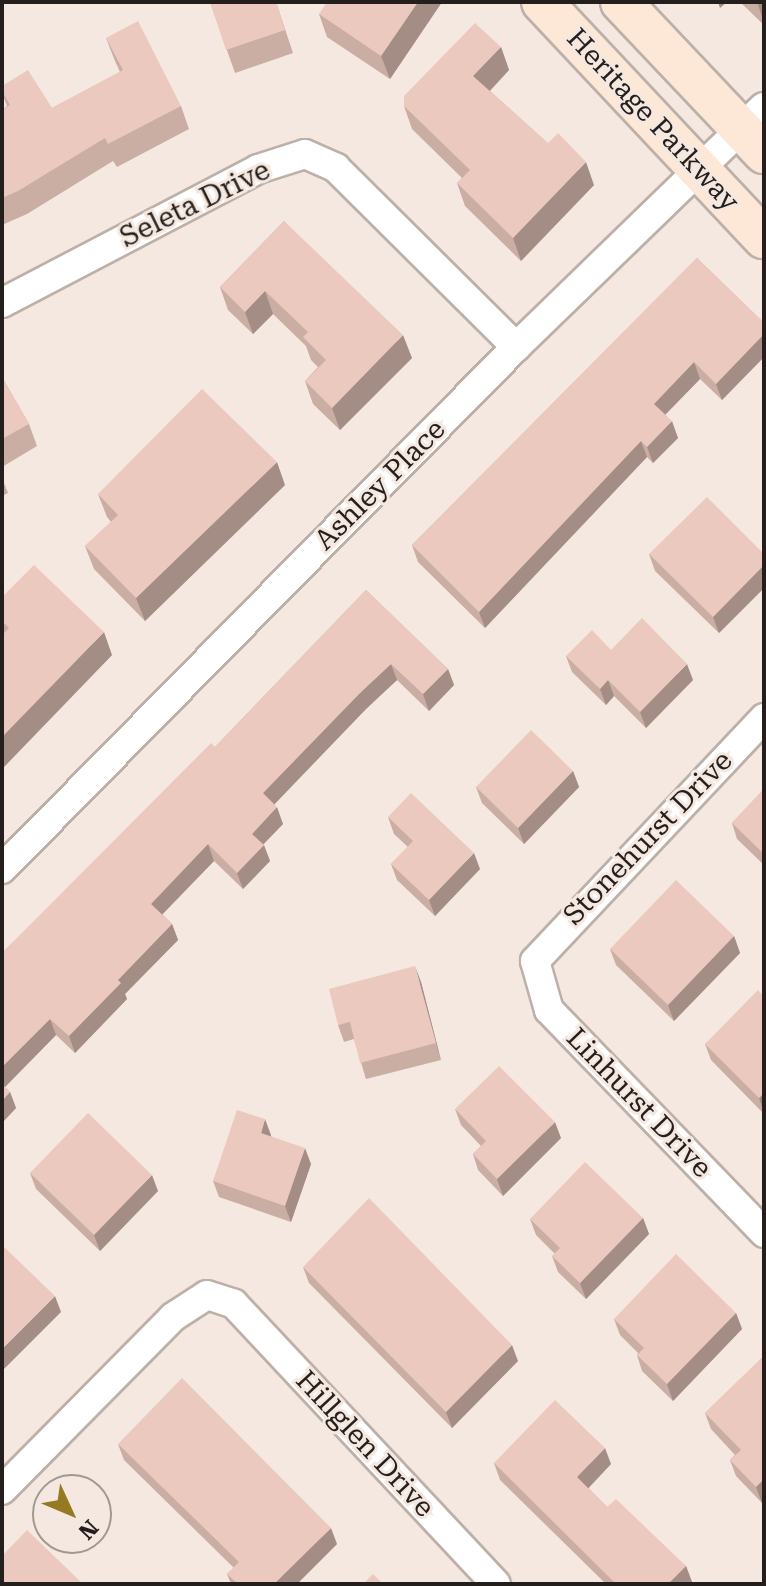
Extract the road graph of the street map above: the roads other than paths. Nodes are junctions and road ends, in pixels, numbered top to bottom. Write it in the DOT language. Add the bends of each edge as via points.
graph roads {
  1 [pos="542,2"];
  2 [pos="621,2"];
  3 [pos="756,130"];
  4 [pos="702,171"];
  5 [pos="764,238"];
  6 [pos="2,303"];
  7 [pos="516,347"];
  8 [pos="764,718"];
  9 [pos="2,869"];
  10 [pos="535,961"];
  11 [pos="764,1233"];
  12 [pos="2,1490"];
  13 [pos="496,1584"];
  1 -- 4 [label="main road, Heritage Parkway"];
  2 -- 3 [label="main road, Heritage Parkway"];
  3 -- 4 [label="street, Ashley Place"];
  4 -- 5 [label="main road, Heritage Parkway"];
  4 -- 7 [label="street, Ashley Place"];
  6 -- 7 [label="street, Seleta Drive" via="258,169 305,154 336,168"];
  7 -- 9 [label="street, Ashley Place"];
  8 -- 10 [label="street, Stonehurst Drive"];
  10 -- 11 [label="street, Linhurst Drive" via="549,1010"];
  12 -- 13 [label="street, Hillglen Drive" via="173,1317 207,1295 234,1304"];
}
